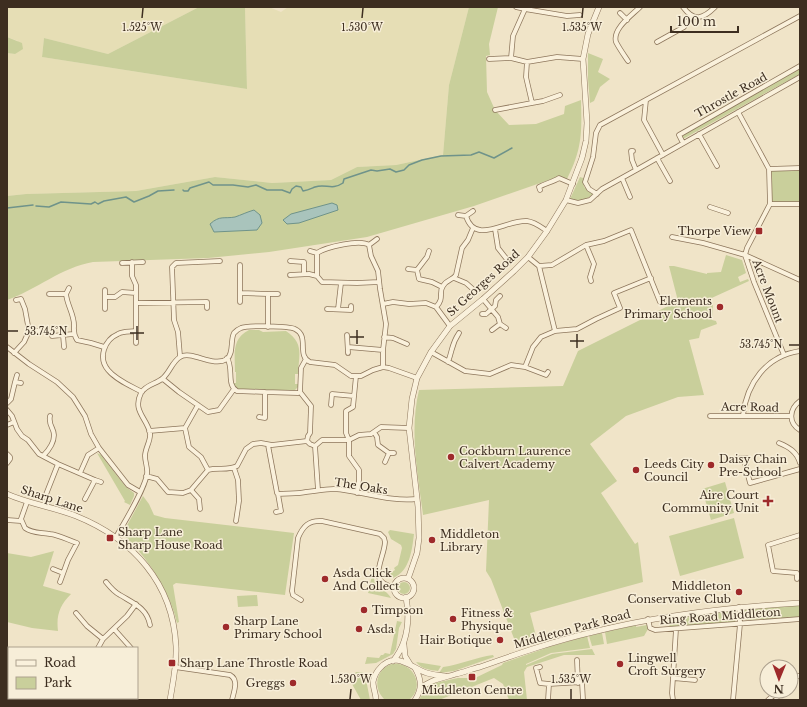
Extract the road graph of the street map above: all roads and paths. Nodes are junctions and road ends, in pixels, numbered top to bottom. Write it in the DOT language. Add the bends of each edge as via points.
graph roads {
  1 [pos="516,7"];
  2 [pos="599,7"];
  3 [pos="640,7"];
  4 [pos="683,7"];
  5 [pos="715,7"];
  6 [pos="524,9"];
  7 [pos="620,13"];
  8 [pos="580,15"];
  9 [pos="691,16"];
  10 [pos="800,16"];
  11 [pos="626,20"];
  12 [pos="657,42"];
  13 [pos="511,58"];
  14 [pos="489,59"];
  15 [pos="583,59"];
  16 [pos="628,61"];
  17 [pos="527,62"];
  18 [pos="800,66"];
  19 [pos="800,78"];
  20 [pos="560,95"];
  21 [pos="646,100"];
  22 [pos="532,103"];
  23 [pos="495,110"];
  24 [pos="738,112"];
  25 [pos="699,134"];
  26 [pos="683,143"];
  27 [pos="633,151"];
  28 [pos="662,155"];
  29 [pos="657,158"];
  30 [pos="717,166"];
  31 [pos="769,168"];
  32 [pos="800,168"];
  33 [pos="636,170"];
  34 [pos="622,178"];
  35 [pos="670,182"];
  36 [pos="573,184"];
  37 [pos="538,188"];
  38 [pos="597,194"];
  39 [pos="630,197"];
  40 [pos="566,200"];
  41 [pos="770,204"];
  42 [pos="800,204"];
  43 [pos="710,206"];
  44 [pos="474,211"];
  45 [pos="728,213"];
  46 [pos="458,215"];
  47 [pos="466,216"];
  48 [pos="473,228"];
  49 [pos="495,229"];
  50 [pos="547,231"];
  51 [pos="672,237"];
  52 [pos="377,239"];
  53 [pos="369,245"];
  54 [pos="586,245"];
  55 [pos="310,251"];
  56 [pos="428,251"];
  57 [pos="317,253"];
  58 [pos="745,255"];
  59 [pos="514,257"];
  60 [pos="528,257"];
  61 [pos="290,261"];
  62 [pos="132,262"];
  63 [pos="143,262"];
  64 [pos="509,262"];
  65 [pos="122,263"];
  66 [pos="218,263"];
  67 [pos="240,265"];
  68 [pos="539,266"];
  69 [pos="504,267"];
  70 [pos="408,269"];
  71 [pos="417,270"];
  72 [pos="304,274"];
  73 [pos="290,275"];
  74 [pos="317,276"];
  75 [pos="454,278"];
  76 [pos="651,278"];
  77 [pos="800,280"];
  78 [pos="591,281"];
  79 [pos="380,282"];
  80 [pos="340,283"];
  81 [pos="442,287"];
  82 [pos="69,288"];
  83 [pos="105,290"];
  84 [pos="475,291"];
  85 [pos="136,293"];
  86 [pos="240,293"];
  87 [pos="49,294"];
  88 [pos="66,294"];
  89 [pos="268,294"];
  90 [pos="278,294"];
  91 [pos="25,295"];
  92 [pos="500,296"];
  93 [pos="106,297"];
  94 [pos="21,299"];
  95 [pos="483,299"];
  96 [pos="16,300"];
  97 [pos="173,302"];
  98 [pos="240,302"];
  99 [pos="660,302"];
  100 [pos="136,303"];
  101 [pos="383,304"];
  102 [pos="351,306"];
  103 [pos="207,308"];
  104 [pos="436,308"];
  105 [pos="105,309"];
  106 [pos="327,309"];
  107 [pos="338,309"];
  108 [pos="491,309"];
  109 [pos="482,314"];
  110 [pos="500,324"];
  111 [pos="450,326"];
  112 [pos="268,327"];
  113 [pos="506,328"];
  114 [pos="492,330"];
  115 [pos="29,331"];
  116 [pos="41,331"];
  117 [pos="136,331"];
  118 [pos="555,331"];
  119 [pos="459,333"];
  120 [pos="73,334"];
  121 [pos="63,335"];
  122 [pos="347,335"];
  123 [pos="52,336"];
  124 [pos="384,337"];
  125 [pos="399,341"];
  126 [pos="136,343"];
  127 [pos="407,344"];
  128 [pos="7,347"];
  129 [pos="64,347"];
  130 [pos="104,347"];
  131 [pos="348,347"];
  132 [pos="397,347"];
  133 [pos="383,350"];
  134 [pos="800,351"];
  135 [pos="432,352"];
  136 [pos="14,353"];
  137 [pos="348,353"];
  138 [pos="180,356"];
  139 [pos="784,356"];
  140 [pos="227,358"];
  141 [pos="306,359"];
  142 [pos="448,362"];
  143 [pos="383,367"];
  144 [pos="525,367"];
  145 [pos="548,372"];
  146 [pos="17,375"];
  147 [pos="356,376"];
  148 [pos="417,378"];
  149 [pos="163,379"];
  150 [pos="15,382"];
  151 [pos="21,383"];
  152 [pos="234,389"];
  153 [pos="142,392"];
  154 [pos="265,392"];
  155 [pos="300,392"];
  156 [pos="354,396"];
  157 [pos="800,401"];
  158 [pos="7,403"];
  159 [pos="198,405"];
  160 [pos="331,405"];
  161 [pos="7,410"];
  162 [pos="743,415"];
  163 [pos="50,416"];
  164 [pos="710,416"];
  165 [pos="791,416"];
  166 [pos="259,417"];
  167 [pos="14,422"];
  168 [pos="49,422"];
  169 [pos="43,424"];
  170 [pos="7,425"];
  171 [pos="185,428"];
  172 [pos="409,428"];
  173 [pos="800,430"];
  174 [pos="150,431"];
  175 [pos="374,432"];
  176 [pos="349,440"];
  177 [pos="307,441"];
  178 [pos="779,443"];
  179 [pos="268,445"];
  180 [pos="315,446"];
  181 [pos="99,448"];
  182 [pos="7,454"];
  183 [pos="43,456"];
  184 [pos="733,458"];
  185 [pos="385,462"];
  186 [pos="7,463"];
  187 [pos="800,463"];
  188 [pos="58,464"];
  189 [pos="234,468"];
  190 [pos="800,469"];
  191 [pos="208,470"];
  192 [pos="80,473"];
  193 [pos="146,476"];
  194 [pos="95,480"];
  195 [pos="102,482"];
  196 [pos="44,484"];
  197 [pos="49,486"];
  198 [pos="191,490"];
  199 [pos="318,490"];
  200 [pos="140,492"];
  201 [pos="278,493"];
  202 [pos="357,493"];
  203 [pos="7,494"];
  204 [pos="45,497"];
  205 [pos="85,498"];
  206 [pos="417,498"];
  207 [pos="27,502"];
  208 [pos="200,509"];
  209 [pos="276,512"];
  210 [pos="7,520"];
  211 [pos="21,521"];
  212 [pos="236,521"];
  213 [pos="800,535"];
  214 [pos="116,536"];
  215 [pos="77,543"];
  216 [pos="82,545"];
  217 [pos="54,569"];
  218 [pos="63,573"];
  219 [pos="408,579"];
  220 [pos="797,579"];
  221 [pos="60,582"];
  222 [pos="106,582"];
  223 [pos="394,587"];
  224 [pos="406,597"];
  225 [pos="301,600"];
  226 [pos="800,603"];
  227 [pos="136,604"];
  228 [pos="739,607"];
  229 [pos="76,612"];
  230 [pos="800,619"];
  231 [pos="648,620"];
  232 [pos="740,624"];
  233 [pos="150,625"];
  234 [pos="114,629"];
  235 [pos="676,629"];
  236 [pos="103,639"];
  237 [pos="404,644"];
  238 [pos="99,647"];
  239 [pos="130,647"];
  240 [pos="577,660"];
  241 [pos="393,661"];
  242 [pos="410,664"];
  243 [pos="175,667"];
  244 [pos="540,667"];
  245 [pos="415,668"];
  246 [pos="447,676"];
  247 [pos="673,678"];
  248 [pos="695,680"];
  249 [pos="578,683"];
  250 [pos="549,684"];
  251 [pos="420,688"];
  252 [pos="376,697"];
  253 [pos="170,700"];
  254 [pos="232,700"];
  255 [pos="380,700"];
  256 [pos="415,700"];
  257 [pos="548,700"];
  258 [pos="583,700"];
  259 [pos="673,700"];
  260 [pos="733,700"];
  1 -- 6 [label="street"];
  2 -- 15 [label="street, St Georges Road" via="588,34"];
  3 -- 11 [label="street"];
  4 -- 9 [label="street"];
  5 -- 9 [label="street" via="706,14"];
  6 -- 8 [label="street" via="567,16"];
  6 -- 13 [label="street" via="513,36"];
  7 -- 11 [label="street"];
  9 -- 12 [label="street" via="684,27"];
  10 -- 21 [label="street"];
  11 -- 16 [label="street" via="617,31 616,40"];
  13 -- 14 [label="street"];
  13 -- 17 [label="street"];
  15 -- 17 [label="street" via="557,56"];
  15 -- 36 [label="street, St Georges Road" via="587,130 582,158"];
  17 -- 22 [label="street" via="526,77"];
  18 -- 26 [label="street, Throstle Road" via="679,135"];
  19 -- 24 [label="street, Throstle Road"];
  20 -- 22 [label="street" via="543,102"];
  21 -- 28 [label="street" via="644,120"];
  21 -- 38 [label="street" via="597,128 593,156 585,182 589,189"];
  22 -- 23 [label="street"];
  24 -- 25 [label="street, Throstle Road"];
  24 -- 31 [label="street"];
  25 -- 26 [label="street, Throstle Road"];
  25 -- 30 [label="street"];
  26 -- 28 [label="street, Throstle Road"];
  27 -- 33 [label="street" via="632,160"];
  28 -- 29 [label="street, Throstle Road"];
  29 -- 33 [label="street, Throstle Road"];
  29 -- 35 [label="street"];
  31 -- 32 [label="street"];
  31 -- 41 [label="street"];
  33 -- 34 [label="street, Throstle Road"];
  34 -- 38 [label="street, Throstle Road"];
  34 -- 39 [label="street"];
  36 -- 37 [label="street" via="559,178"];
  36 -- 40 [label="street, St Georges Road"];
  38 -- 40 [label="street, Throstle Road" via="582,203"];
  40 -- 50 [label="street, St Georges Road"];
  41 -- 42 [label="street"];
  41 -- 58 [label="street"];
  43 -- 45 [label="street"];
  44 -- 47 [label="street"];
  46 -- 47 [label="street"];
  47 -- 48 [label="street"];
  48 -- 49 [label="street"];
  48 -- 75 [label="street" via="462,248"];
  49 -- 50 [label="street" via="507,224 529,221"];
  49 -- 64 [label="street" via="498,248"];
  50 -- 60 [label="street, St Georges Road"];
  51 -- 58 [label="street"];
  52 -- 53 [label="street"];
  53 -- 57 [label="street" via="357,242"];
  53 -- 79 [label="street"];
  54 -- 68 [label="street" via="552,265"];
  54 -- 76 [label="street" via="631,230"];
  54 -- 78 [label="street" via="594,264"];
  55 -- 57 [label="street"];
  56 -- 71 [label="street" via="427,257"];
  57 -- 74 [label="street"];
  58 -- 77 [label="street"];
  58 -- 139 [label="street, Acre Mount"];
  59 -- 64 [label="street"];
  60 -- 68 [label="street"];
  60 -- 95 [label="street, St Georges Road"];
  61 -- 72 [label="street" via="304,262"];
  62 -- 63 [label="street"];
  62 -- 65 [label="street"];
  62 -- 85 [label="street"];
  64 -- 69 [label="street"];
  66 -- 97 [label="street" via="176,263 172,267"];
  67 -- 86 [label="street"];
  68 -- 118 [label="street"];
  70 -- 71 [label="street"];
  71 -- 81 [label="street" via="419,279"];
  72 -- 73 [label="street" via="295,277"];
  72 -- 74 [label="street"];
  74 -- 80 [label="street" via="322,282"];
  75 -- 81 [label="street"];
  75 -- 84 [label="street" via="466,283"];
  76 -- 99 [label="street"];
  76 -- 118 [label="street" via="614,293 620,308 577,329"];
  79 -- 80 [label="street"];
  79 -- 101 [label="street"];
  80 -- 107 [label="street"];
  81 -- 104 [label="street" via="441,301"];
  82 -- 88 [label="street"];
  83 -- 93 [label="street"];
  85 -- 93 [label="street" via="122,292 115,297"];
  85 -- 100 [label="street"];
  86 -- 89 [label="street"];
  86 -- 98 [label="street"];
  87 -- 88 [label="street"];
  88 -- 120 [label="street" via="74,325"];
  89 -- 90 [label="street"];
  89 -- 112 [label="street"];
  91 -- 94 [label="street"];
  92 -- 108 [label="street"];
  93 -- 105 [label="street"];
  94 -- 96 [label="street"];
  94 -- 115 [label="street"];
  95 -- 108 [label="street"];
  95 -- 111 [label="street, St Georges Road"];
  97 -- 100 [label="street"];
  97 -- 103 [label="street" via="208,300"];
  97 -- 138 [label="street"];
  100 -- 117 [label="street"];
  101 -- 104 [label="street" via="426,303"];
  101 -- 124 [label="street" via="386,324"];
  102 -- 107 [label="street" via="351,310"];
  104 -- 111 [label="street"];
  106 -- 107 [label="street"];
  108 -- 109 [label="street"];
  108 -- 110 [label="street"];
  110 -- 113 [label="street"];
  110 -- 114 [label="street"];
  111 -- 135 [label="street, St Georges Road"];
  112 -- 140 [label="street" via="246,327 237,330 232,338"];
  112 -- 141 [label="street" via="299,331 303,338"];
  115 -- 116 [label="street"];
  115 -- 136 [label="street" via="24,342"];
  117 -- 126 [label="street"];
  117 -- 130 [label="street" via="117,334"];
  118 -- 144 [label="street" via="537,342"];
  119 -- 142 [label="street" via="452,343"];
  120 -- 121 [label="street"];
  120 -- 130 [label="street" via="77,340"];
  121 -- 123 [label="street"];
  121 -- 129 [label="street"];
  122 -- 131 [label="street"];
  124 -- 125 [label="street"];
  124 -- 133 [label="street"];
  125 -- 127 [label="street"];
  125 -- 132 [label="street"];
  128 -- 136 [label="street"];
  130 -- 153 [label="street" via="103,359 107,369 116,378"];
  131 -- 133 [label="street"];
  131 -- 137 [label="street"];
  133 -- 143 [label="street"];
  134 -- 139 [label="street"];
  135 -- 142 [label="street"];
  135 -- 148 [label="street, St Georges Road"];
  136 -- 181 [label="street" via="57,382 73,397 85,416"];
  138 -- 140 [label="street" via="189,355 209,360"];
  138 -- 149 [label="street"];
  139 -- 162 [label="street" via="766,367 753,383 746,398"];
  140 -- 152 [label="street" via="231,365"];
  141 -- 147 [label="street" via="310,362 335,365"];
  141 -- 155 [label="street" via="301,368"];
  142 -- 144 [label="street" via="465,371 490,374 511,366"];
  143 -- 147 [label="street"];
  143 -- 148 [label="street"];
  144 -- 145 [label="street" via="546,375"];
  146 -- 150 [label="street"];
  147 -- 156 [label="street"];
  148 -- 172 [label="street, St Georges Road"];
  149 -- 153 [label="street"];
  149 -- 159 [label="street"];
  150 -- 151 [label="street"];
  150 -- 158 [label="street" via="11,399"];
  152 -- 154 [label="street"];
  152 -- 159 [label="street" via="219,410 208,412"];
  153 -- 174 [label="street" via="140,412"];
  154 -- 155 [label="street"];
  154 -- 166 [label="street" via="265,418"];
  155 -- 177 [label="street" via="311,406 310,433"];
  156 -- 160 [label="street" via="332,392"];
  156 -- 176 [label="street" via="353,407 346,412 346,432"];
  157 -- 165 [label="street, Acre Road" via="794,406"];
  159 -- 171 [label="street"];
  161 -- 167 [label="street"];
  162 -- 164 [label="street, Acre Road"];
  162 -- 165 [label="street, Acre Road"];
  163 -- 168 [label="street"];
  165 -- 173 [label="street, Acre Road" via="794,426"];
  167 -- 170 [label="street"];
  167 -- 183 [label="street" via="22,436"];
  168 -- 169 [label="street"];
  168 -- 183 [label="street" via="54,435"];
  171 -- 174 [label="street"];
  171 -- 191 [label="street" via="189,447 201,457"];
  172 -- 175 [label="street" via="381,427"];
  172 -- 206 [label="street, St Georges Road"];
  174 -- 193 [label="street" via="145,456"];
  175 -- 176 [label="street"];
  175 -- 185 [label="street" via="378,445 391,453"];
  176 -- 180 [label="street" via="322,440"];
  176 -- 202 [label="street" via="349,456 359,470"];
  177 -- 179 [label="street"];
  177 -- 180 [label="street"];
  178 -- 187 [label="street" via="795,452"];
  179 -- 189 [label="street" via="257,443 249,447"];
  179 -- 201 [label="street"];
  180 -- 199 [label="street"];
  181 -- 192 [label="street" via="88,455"];
  181 -- 200 [label="street" via="128,485"];
  182 -- 186 [label="street" via="10,457"];
  183 -- 188 [label="street"];
  184 -- 190 [label="street" via="745,458 750,482"];
  188 -- 192 [label="street"];
  188 -- 197 [label="street"];
  189 -- 191 [label="street"];
  189 -- 212 [label="street" via="238,480 239,501"];
  191 -- 198 [label="street"];
  192 -- 194 [label="street"];
  193 -- 198 [label="street" via="157,479 172,493"];
  193 -- 200 [label="street"];
  194 -- 195 [label="street"];
  194 -- 205 [label="street"];
  196 -- 197 [label="street"];
  197 -- 204 [label="street"];
  198 -- 208 [label="street" via="199,499"];
  199 -- 201 [label="street, The Oaks" via="305,493"];
  199 -- 202 [label="street, The Oaks" via="334,489"];
  200 -- 214 [label="street"];
  201 -- 209 [label="street" via="283,511"];
  202 -- 206 [label="street, The Oaks" via="394,500"];
  203 -- 207 [label="street, Sharp Lane"];
  206 -- 219 [label="street, St Georges Road" via="419,538 417,554"];
  207 -- 211 [label="street"];
  207 -- 214 [label="street, Sharp Lane" via="76,516"];
  210 -- 211 [label="street"];
  211 -- 215 [label="street" via="28,531 49,534"];
  213 -- 220 [label="street" via="768,545 773,571 797,573"];
  214 -- 243 [label="street, Sharp Lane" via="135,552 161,589 169,607 175,633"];
  215 -- 216 [label="street"];
  215 -- 218 [label="street"];
  217 -- 218 [label="street"];
  218 -- 221 [label="street"];
  219 -- 223 [label="street" via="399,579"];
  219 -- 224 [label="street, St Georges Road" via="413,583 414,589 412,594"];
  222 -- 227 [label="street" via="113,590"];
  223 -- 224 [label="street" via="398,596"];
  223 -- 225 [label="street" via="380,580 378,574 385,542 380,534 312,521 306,524 298,538 292,591 293,595"];
  224 -- 237 [label="street, St Georges Road" via="409,615"];
  226 -- 228 [label="street, Middleton Park Road"];
  227 -- 233 [label="street" via="146,613"];
  227 -- 234 [label="street"];
  228 -- 231 [label="street, Middleton Park Road"];
  228 -- 232 [label="street"];
  229 -- 236 [label="street" via="87,626"];
  230 -- 232 [label="street, Ring Road Middleton"];
  231 -- 235 [label="street, Ring Road Middleton" via="650,628 656,630"];
  231 -- 246 [label="street, Middleton Park Road" via="565,639"];
  232 -- 235 [label="street, Ring Road Middleton"];
  232 -- 260 [label="street"];
  234 -- 236 [label="street"];
  234 -- 239 [label="street"];
  235 -- 247 [label="street"];
  236 -- 238 [label="street"];
  237 -- 241 [label="street, St Georges Road"];
  237 -- 242 [label="street, St Georges Road" via="405,656"];
  240 -- 249 [label="street"];
  241 -- 242 [label="street, Middleton Park Road" via="399,660"];
  241 -- 252 [label="street" via="377,671 373,682"];
  242 -- 245 [label="street, Middleton Park Road"];
  243 -- 253 [label="street, Sharp Lane"];
  243 -- 254 [label="street" via="230,675 236,684"];
  244 -- 250 [label="street" via="536,668 540,683"];
  245 -- 246 [label="street, Middleton Park Road"];
  245 -- 251 [label="street" via="421,682"];
  246 -- 251 [label="street, Middleton Park Road"];
  247 -- 248 [label="street"];
  247 -- 259 [label="street"];
  249 -- 250 [label="street"];
  249 -- 258 [label="street" via="582,682"];
  250 -- 257 [label="street"];
  251 -- 256 [label="street"];
  252 -- 255 [label="street"];
}
